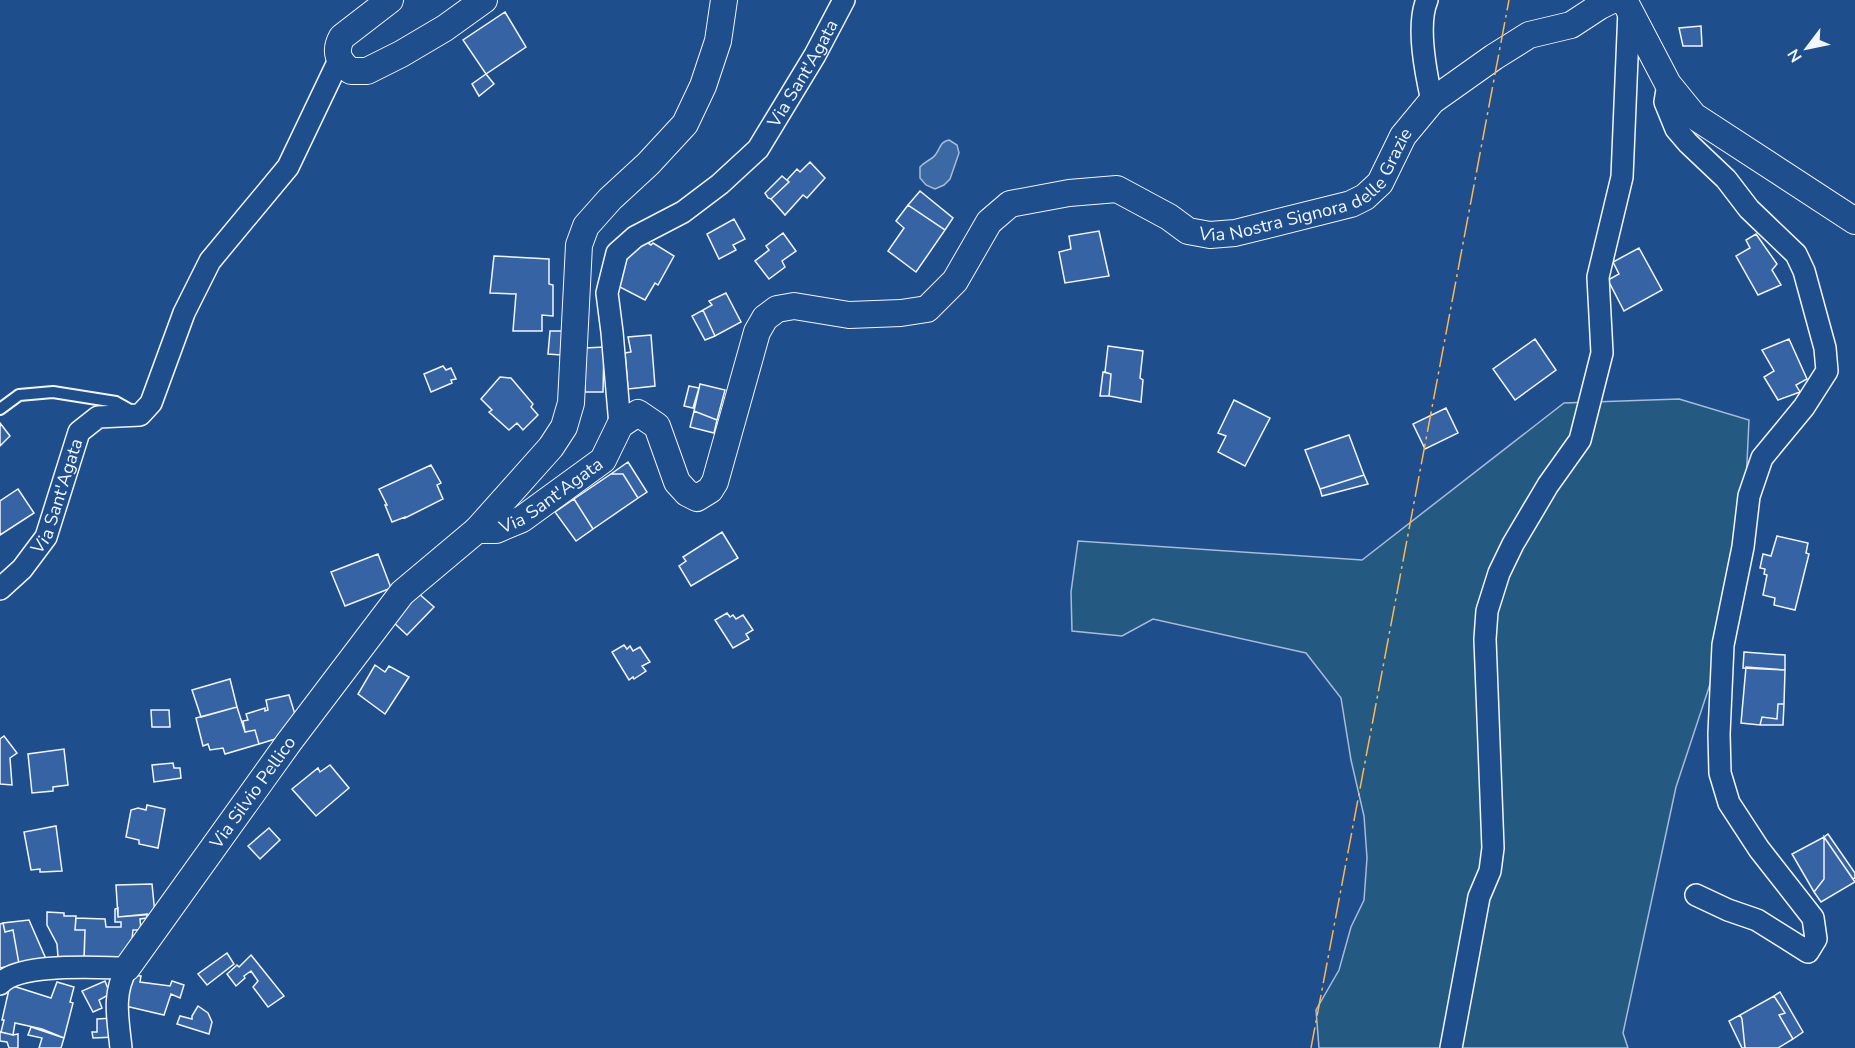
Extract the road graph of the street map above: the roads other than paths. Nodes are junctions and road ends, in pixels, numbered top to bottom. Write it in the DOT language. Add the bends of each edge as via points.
graph roads {
  1 [pos="390,0"];
  2 [pos="483,0"];
  3 [pos="724,0"];
  4 [pos="844,0"];
  5 [pos="1427,0"];
  6 [pos="1625,3"];
  7 [pos="339,60"];
  8 [pos="1668,84"];
  9 [pos="1432,101"];
  10 [pos="1855,221"];
  11 [pos="0,410"];
  12 [pos="140,415"];
  13 [pos="620,425"];
  14 [pos="477,531"];
  15 [pos="0,589"];
  16 [pos="1696,896"];
  17 [pos="127,968"];
  18 [pos="0,984"];
  19 [pos="120,1048"];
  20 [pos="1451,1048"];
  1 -- 7 [label="street" via="342,37 338,44"];
  2 -- 7 [label="street" via="445,28 367,71 351,71"];
  3 -- 14 [label="street, Via Sant'Agata" via="718,41 685,124 586,226 579,245 571,403 564,427"];
  4 -- 13 [label="street, Via Sant'Agata" via="758,149 683,212 635,237 617,253 606,293"];
  5 -- 9 [label="street" via="1424,69"];
  6 -- 8 [label="street"];
  6 -- 9 [label="street, Via Nostra Signora delle Grazie" via="1612,0 1571,25 1529,35"];
  6 -- 20 [label="street" via="1622,177 1598,277 1602,353 1580,440 1512,544 1488,611 1485,639 1492,848"];
  7 -- 12 [label="street" via="288,167 210,261 184,314 151,403"];
  8 -- 10 [label="street" via="1694,116"];
  8 -- 16 [label="street" via="1665,102 1676,129 1796,254 1819,323 1827,371 1761,458 1749,496 1743,547 1722,645 1719,734 1720,773 1729,803 1813,918 1816,939 1808,952 1757,920"];
  9 -- 13 [label="street, Via Nostra Signora delle Grazie" via="1403,136 1380,183 1351,204 1234,233 1210,235 1188,231 1117,189 1059,195 1010,204 989,222 955,281 927,309 849,315 794,306 777,309 765,318 757,332 715,482 697,498 677,482 657,426 638,413"];
  11 -- 12 [label="lane" via="19,395 53,392 116,402"];
  12 -- 15 [label="street, Via Sant'Agata" via="98,417 79,432 46,537 22,569"];
  13 -- 14 [label="street, Via Sant'Agata" via="603,460 522,519 496,531"];
  14 -- 17 [label="street, Via Silvio Pellico" via="402,593 289,742"];
  17 -- 18 [label="street" via="51,967 6,977"];
  17 -- 19 [label="street" via="119,982"];
}
